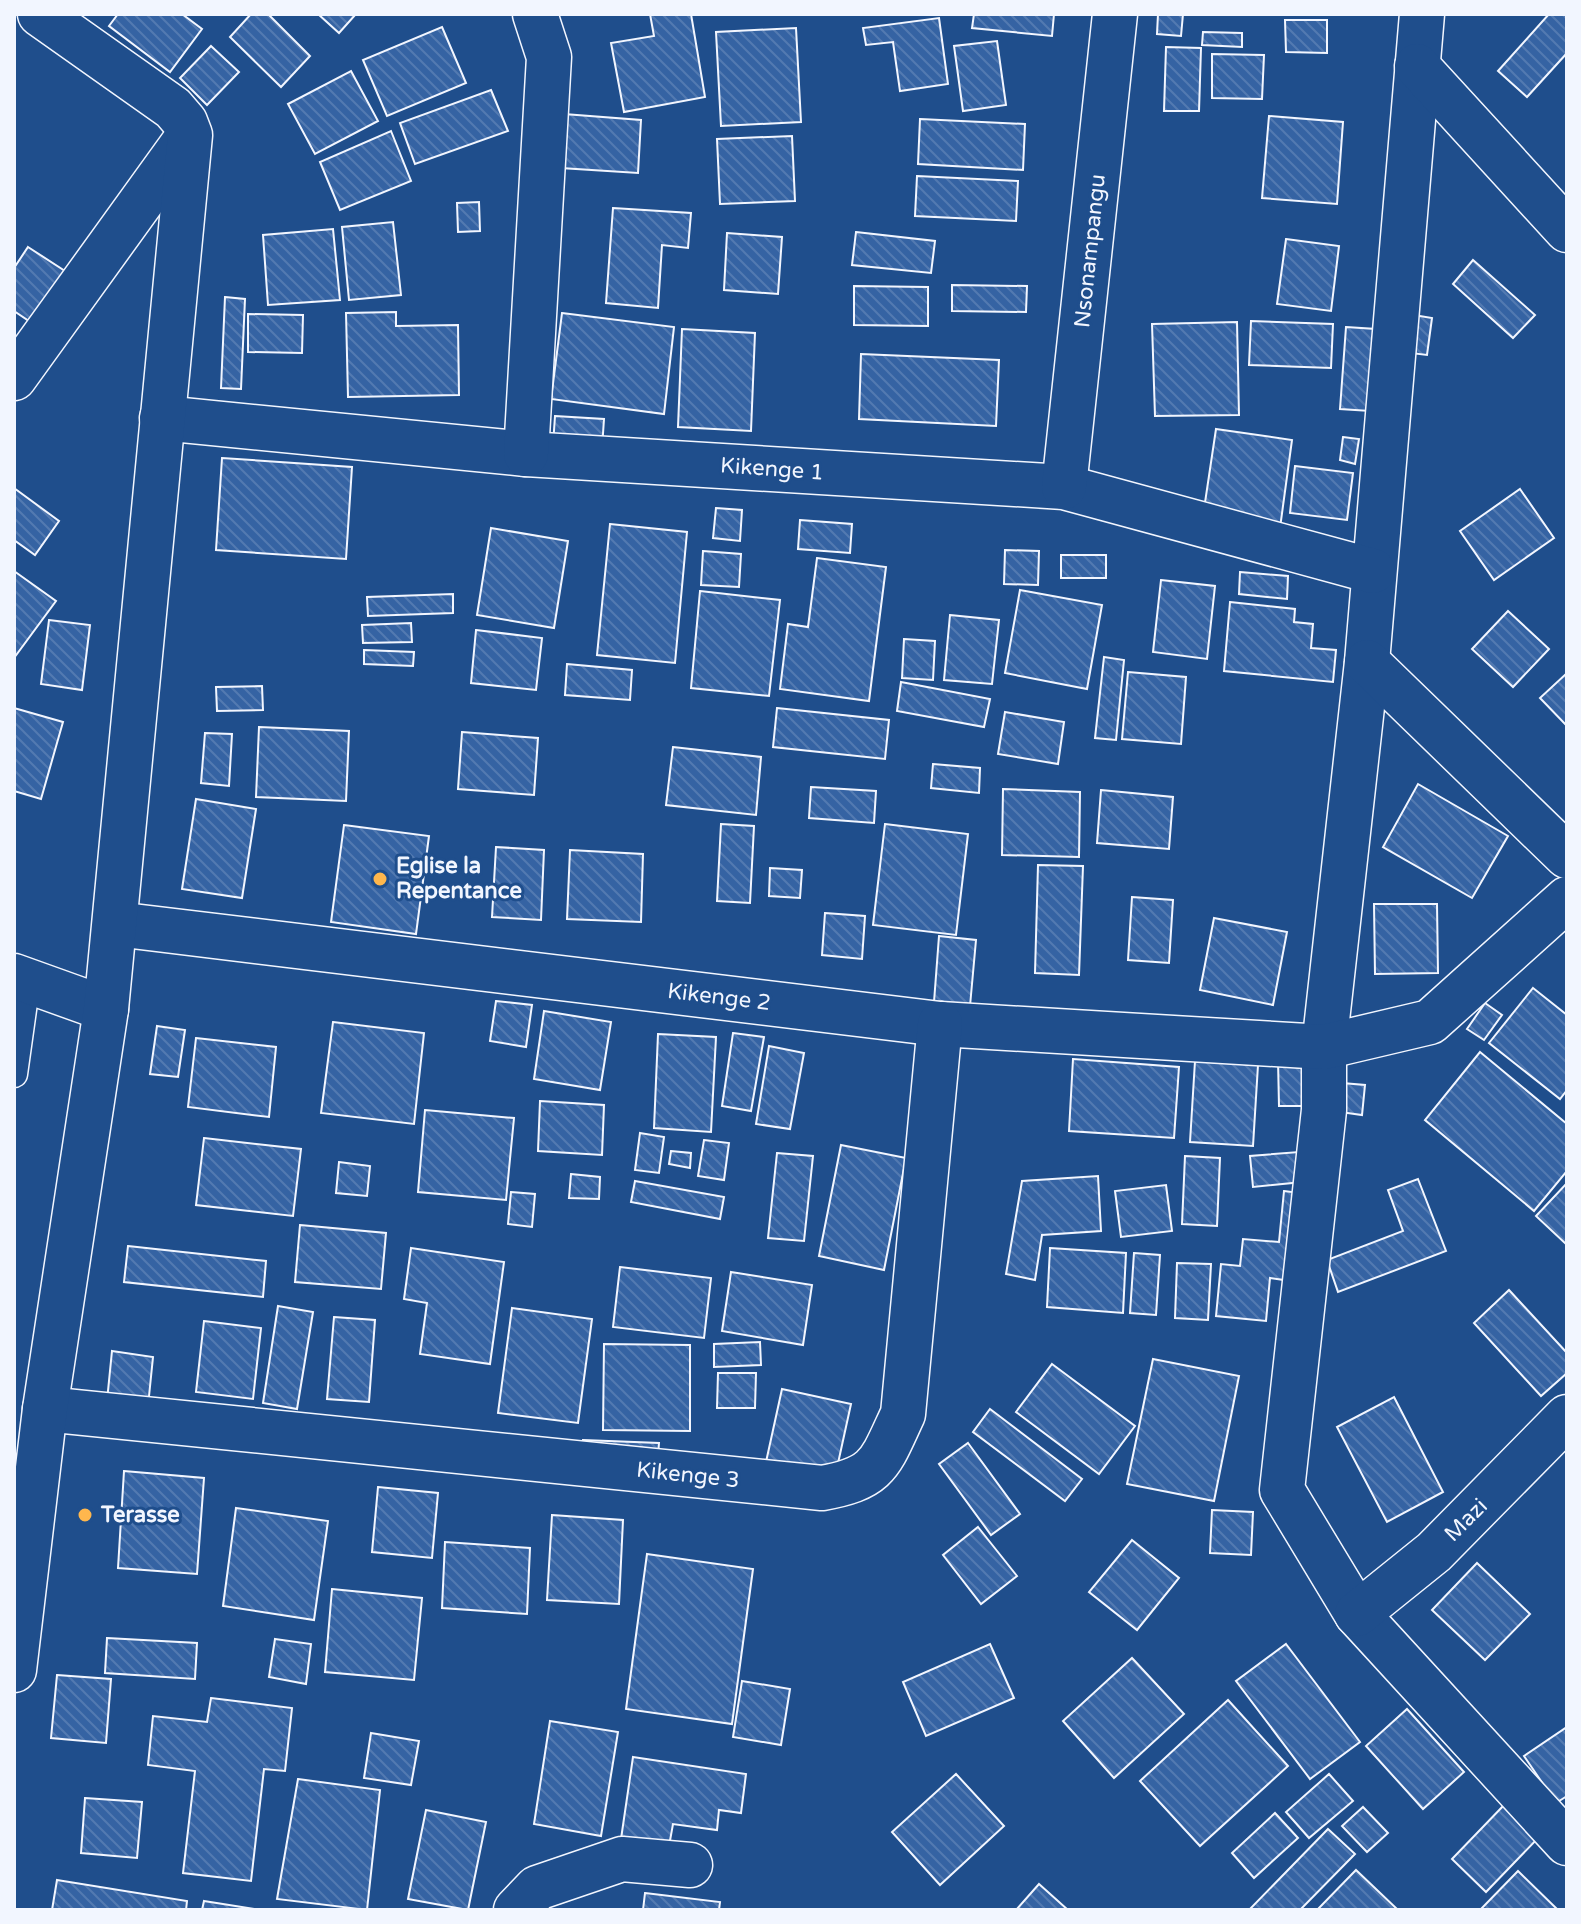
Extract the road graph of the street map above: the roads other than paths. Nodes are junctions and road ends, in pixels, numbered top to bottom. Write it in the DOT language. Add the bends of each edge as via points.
graph roads {
  1 [pos="535,14"];
  2 [pos="1115,14"];
  3 [pos="1422,14"];
  4 [pos="59,19"];
  5 [pos="1417,66"];
  6 [pos="190,135"];
  7 [pos="1567,230"];
  8 [pos="14,378"];
  9 [pos="162,418"];
  10 [pos="526,454"];
  11 [pos="1064,487"];
  12 [pos="1373,571"];
  13 [pos="1367,662"];
  14 [pos="1567,856"];
  15 [pos="1567,899"];
  16 [pos="116,924"];
  17 [pos="20,978"];
  18 [pos="106,1009"];
  19 [pos="940,1024"];
  20 [pos="1324,1047"];
  21 [pos="14,1074"];
  22 [pos="45,1409"];
  23 [pos="1565,1422"];
  24 [pos="24,1518"];
  25 [pos="1357,1614"];
  26 [pos="14,1670"];
  27 [pos="1567,1843"];
  28 [pos="690,1865"];
  29 [pos="516,1910"];
  1 -- 10 [label="street" via="549,57"];
  2 -- 11 [label="street, Nsonampangu"];
  3 -- 5 [label="street"];
  4 -- 6 [label="street" via="173,108"];
  5 -- 7 [label="street"];
  5 -- 12 [label="street"];
  6 -- 8 [label="street"];
  6 -- 9 [label="street"];
  9 -- 10 [label="street, Kikenge 1"];
  9 -- 16 [label="street"];
  10 -- 11 [label="street, Kikenge 1"];
  11 -- 12 [label="street, Kikenge 1"];
  12 -- 13 [label="street"];
  13 -- 14 [label="street"];
  13 -- 20 [label="street"];
  15 -- 20 [label="street, Kikenge 2" via="1430,1022"];
  16 -- 18 [label="street"];
  16 -- 19 [label="street, Kikenge 2"];
  17 -- 18 [label="street"];
  17 -- 21 [label="lane"];
  18 -- 22 [label="street"];
  19 -- 20 [label="street, Kikenge 2"];
  19 -- 22 [label="street, Kikenge 3" via="903,1414 884,1455 859,1482 822,1488"];
  20 -- 25 [label="street" via="1324,1110 1282,1490"];
  22 -- 24 [label="street"];
  23 -- 25 [label="street, Mazi" via="1434,1552"];
  24 -- 26 [label="street"];
  25 -- 27 [label="street"];
  28 -- 29 [label="street" via="622,1859 537,1888"];
}
